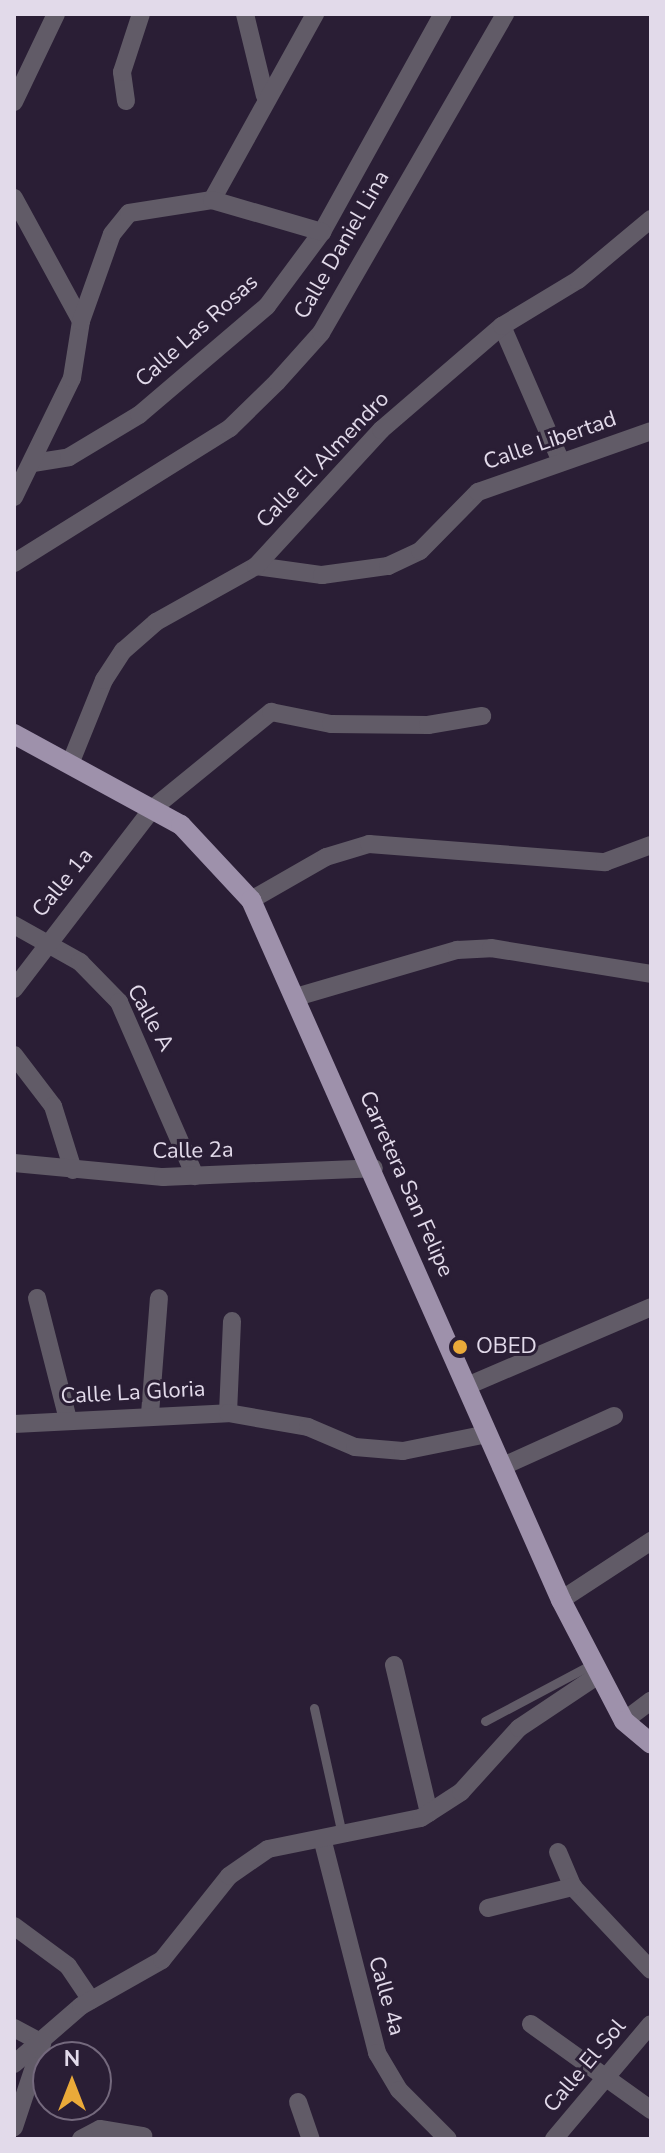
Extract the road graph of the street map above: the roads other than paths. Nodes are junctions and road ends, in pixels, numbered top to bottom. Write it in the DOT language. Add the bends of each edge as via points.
graph roads {
  1 [pos="56,14"];
  2 [pos="141,14"];
  3 [pos="245,14"];
  4 [pos="315,14"];
  5 [pos="443,14"];
  6 [pos="505,14"];
  7 [pos="265,96"];
  8 [pos="126,101"];
  9 [pos="14,102"];
  10 [pos="14,198"];
  11 [pos="212,200"];
  12 [pos="651,219"];
  13 [pos="322,232"];
  14 [pos="81,321"];
  15 [pos="502,326"];
  16 [pos="651,431"];
  17 [pos="561,462"];
  18 [pos="33,463"];
  19 [pos="14,497"];
  20 [pos="14,563"];
  21 [pos="256,566"];
  22 [pos="482,716"];
  23 [pos="14,734"];
  24 [pos="70,764"];
  25 [pos="152,809"];
  26 [pos="651,845"];
  27 [pos="251,900"];
  28 [pos="14,925"];
  29 [pos="46,943"];
  30 [pos="651,974"];
  31 [pos="14,989"];
  32 [pos="296,997"];
  33 [pos="14,1055"];
  34 [pos="14,1163"];
  35 [pos="374,1168"];
  36 [pos="73,1170"];
  37 [pos="195,1176"];
  38 [pos="37,1298"];
  39 [pos="159,1298"];
  40 [pos="651,1307"];
  41 [pos="232,1321"];
  42 [pos="467,1386"];
  43 [pos="228,1413"];
  44 [pos="150,1414"];
  45 [pos="614,1416"];
  46 [pos="68,1420"];
  47 [pos="14,1424"];
  48 [pos="487,1434"];
  49 [pos="501,1467"];
  50 [pos="651,1541"];
  51 [pos="561,1600"];
  52 [pos="394,1665"];
  53 [pos="594,1670"];
  54 [pos="651,1701"];
  55 [pos="314,1708"];
  56 [pos="485,1721"];
  57 [pos="624,1721"];
  58 [pos="651,1744"];
  59 [pos="429,1813"];
  60 [pos="343,1838"];
  61 [pos="323,1842"];
  62 [pos="558,1852"];
  63 [pos="573,1887"];
  64 [pos="488,1908"];
  65 [pos="14,1926"];
  66 [pos="651,1970"];
  67 [pos="91,2000"];
  68 [pos="531,2024"];
  69 [pos="651,2024"];
  70 [pos="14,2028"];
  71 [pos="38,2041"];
  72 [pos="44,2041"];
  73 [pos="32,2050"];
  74 [pos="14,2064"];
  75 [pos="32,2073"];
  76 [pos="607,2082"];
  77 [pos="298,2102"];
  78 [pos="651,2110"];
  79 [pos="14,2127"];
  80 [pos="143,2136"];
  81 [pos="81,2139"];
  82 [pos="311,2139"];
  83 [pos="448,2139"];
  84 [pos="554,2139"];
  1 -- 9 [label="street"];
  2 -- 8 [label="street" via="122,72"];
  3 -- 7 [label="street"];
  4 -- 7 [label="street"];
  5 -- 13 [label="street, Calle Las Rosas"];
  6 -- 20 [label="street, Calle Daniel Lina" via="321,333 286,373 230,428"];
  7 -- 11 [label="street"];
  10 -- 14 [label="street"];
  11 -- 13 [label="street"];
  11 -- 14 [label="street" via="129,213 112,234"];
  12 -- 15 [label="street, Calle El Almendro" via="578,280"];
  13 -- 18 [label="street, Calle Las Rosas" via="267,306 139,415 69,457"];
  14 -- 18 [label="street" via="72,378"];
  15 -- 17 [label="street"];
  15 -- 21 [label="street, Calle El Almendro" via="381,430"];
  16 -- 17 [label="street, Calle Libertad"];
  17 -- 21 [label="street, Calle Libertad" via="478,492 428,544 388,566 322,575"];
  18 -- 19 [label="street"];
  21 -- 24 [label="street, Calle El Almendro" via="156,622 123,651 104,680"];
  22 -- 25 [label="street, Calle 1a" via="428,725 331,724 277,710"];
  23 -- 24 [label="main road, Carretera San Felipe"];
  24 -- 25 [label="main road, Carretera San Felipe"];
  25 -- 27 [label="main road, Carretera San Felipe" via="219,858"];
  25 -- 29 [label="street, Calle 1a"];
  26 -- 27 [label="street" via="605,862 369,844 326,857"];
  27 -- 32 [label="main road, Carretera San Felipe"];
  28 -- 29 [label="street, Calle A"];
  29 -- 31 [label="street, Calle 1a"];
  29 -- 37 [label="street, Calle A" via="80,962 119,1002"];
  30 -- 32 [label="street" via="468,950"];
  32 -- 35 [label="main road, Carretera San Felipe"];
  33 -- 36 [label="street" via="53,1106"];
  34 -- 36 [label="street, Calle 2a"];
  35 -- 37 [label="street, Calle 2a"];
  35 -- 42 [label="main road, Carretera San Felipe"];
  36 -- 37 [label="street, Calle 2a"];
  38 -- 46 [label="street"];
  39 -- 44 [label="street"];
  40 -- 42 [label="street"];
  41 -- 43 [label="street"];
  42 -- 48 [label="main road, Carretera San Felipe"];
  43 -- 44 [label="street, Calle La Gloria"];
  43 -- 48 [label="street, Calle La Gloria" via="308,1427 355,1447 403,1451"];
  44 -- 46 [label="street, Calle La Gloria"];
  45 -- 49 [label="street"];
  46 -- 47 [label="street, Calle La Gloria"];
  48 -- 49 [label="main road, Carretera San Felipe"];
  49 -- 51 [label="main road, Carretera San Felipe"];
  50 -- 51 [label="street"];
  51 -- 53 [label="main road, Carretera San Felipe"];
  52 -- 59 [label="street"];
  53 -- 56 [label="lane"];
  53 -- 57 [label="main road, Carretera San Felipe"];
  53 -- 59 [label="street" via="519,1728 461,1792"];
  54 -- 57 [label="street"];
  55 -- 60 [label="lane"];
  57 -- 58 [label="main road, Carretera San Felipe"];
  59 -- 60 [label="street"];
  60 -- 61 [label="street"];
  61 -- 67 [label="street" via="255,1858 229,1876 162,1960"];
  61 -- 83 [label="street, Calle 4a" via="377,2053 399,2090"];
  62 -- 63 [label="street"];
  63 -- 64 [label="street"];
  63 -- 66 [label="street"];
  65 -- 67 [label="street" via="68,1966"];
  67 -- 72 [label="street"];
  68 -- 76 [label="street"];
  69 -- 76 [label="street, Calle El Sol"];
  70 -- 71 [label="street"];
  73 -- 74 [label="street"];
  75 -- 79 [label="street"];
  76 -- 78 [label="street"];
  76 -- 84 [label="street, Calle El Sol"];
  77 -- 82 [label="street"];
  80 -- 81 [label="street" via="100,2129"];
}
